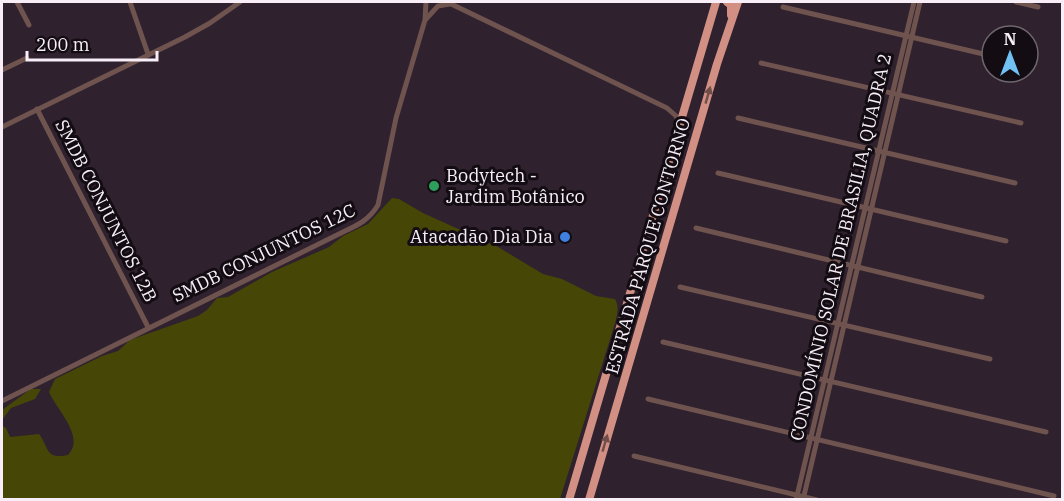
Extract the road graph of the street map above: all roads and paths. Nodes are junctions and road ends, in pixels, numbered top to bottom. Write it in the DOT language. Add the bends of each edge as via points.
graph roads {
  1 [pos="17,2"];
  2 [pos="130,2"];
  3 [pos="240,2"];
  4 [pos="426,2"];
  5 [pos="447,2"];
  6 [pos="717,2"];
  7 [pos="727,2"];
  8 [pos="738,2"];
  9 [pos="914,2"];
  10 [pos="920,2"];
  11 [pos="1016,2"];
  12 [pos="454,4"];
  13 [pos="783,7"];
  14 [pos="1038,7"];
  15 [pos="731,16"];
  16 [pos="425,20"];
  17 [pos="29,25"];
  18 [pos="909,36"];
  19 [pos="980,53"];
  20 [pos="148,54"];
  21 [pos="27,58"];
  22 [pos="761,63"];
  23 [pos="2,70"];
  24 [pos="895,94"];
  25 [pos="687,103"];
  26 [pos="667,108"];
  27 [pos="37,109"];
  28 [pos="738,118"];
  29 [pos="1021,123"];
  30 [pos="680,124"];
  31 [pos="2,127"];
  32 [pos="882,152"];
  33 [pos="718,173"];
  34 [pos="1015,183"];
  35 [pos="868,209"];
  36 [pos="696,228"];
  37 [pos="1006,241"];
  38 [pos="855,266"];
  39 [pos="680,287"];
  40 [pos="982,297"];
  41 [pos="841,324"];
  42 [pos="148,327"];
  43 [pos="663,342"];
  44 [pos="990,359"];
  45 [pos="828,382"];
  46 [pos="648,399"];
  47 [pos="2,401"];
  48 [pos="1046,432"];
  49 [pos="814,438"];
  50 [pos="634,456"];
  51 [pos="1054,496"];
  52 [pos="800,498"];
  53 [pos="569,500"];
  54 [pos="589,500"];
  55 [pos="817,500"];
  1 -- 17 [label="street"];
  2 -- 20 [label="street"];
  3 -- 20 [label="street" via="210,23"];
  4 -- 16 [label="street, SMDB CONJUNTOS 12C"];
  5 -- 12 [label="street"];
  6 -- 25 [label="highway, ESTRADA PARQUE CONTORNO"];
  7 -- 15 [label="highway" via="731,5"];
  8 -- 15 [label="highway, ESTRADA PARQUE CONTORNO"];
  9 -- 18 [label="street, CONDOMÍNIO SOLAR DE BRASILIA, QUADRA 2"];
  10 -- 18 [label="street, CONDOMÍNIO SOLAR DE BRASILIA, QUADRA 2"];
  11 -- 14 [label="street"];
  12 -- 16 [label="street" via="438,6"];
  12 -- 26 [label="street"];
  13 -- 18 [label="street"];
  54 -- 15 [label="highway, ESTRADA PARQUE CONTORNO, one-way"];
  16 -- 42 [label="street, SMDB CONJUNTOS 12C" via="396,118 378,205 372,215"];
  18 -- 19 [label="street"];
  18 -- 24 [label="street, CONDOMÍNIO SOLAR DE BRASILIA, QUADRA 2"];
  20 -- 27 [label="street"];
  21 -- 23 [label="street"];
  22 -- 24 [label="street"];
  24 -- 29 [label="street"];
  24 -- 32 [label="street, CONDOMÍNIO SOLAR DE BRASILIA, QUADRA 2"];
  25 -- 26 [label="street"];
  25 -- 30 [label="highway, ESTRADA PARQUE CONTORNO"];
  26 -- 30 [label="street"];
  27 -- 31 [label="street"];
  27 -- 42 [label="street, SMDB CONJUNTOS 12B"];
  28 -- 32 [label="street"];
  30 -- 53 [label="highway, ESTRADA PARQUE CONTORNO"];
  32 -- 34 [label="street"];
  32 -- 35 [label="street, CONDOMÍNIO SOLAR DE BRASILIA, QUADRA 2"];
  33 -- 35 [label="street"];
  35 -- 37 [label="street"];
  35 -- 38 [label="street, CONDOMÍNIO SOLAR DE BRASILIA, QUADRA 2"];
  36 -- 38 [label="street"];
  38 -- 40 [label="street"];
  38 -- 41 [label="street, CONDOMÍNIO SOLAR DE BRASILIA, QUADRA 2"];
  39 -- 41 [label="street"];
  41 -- 44 [label="street"];
  41 -- 45 [label="street, CONDOMÍNIO SOLAR DE BRASILIA, QUADRA 2"];
  42 -- 47 [label="street, SMDB CONJUNTOS 12C"];
  43 -- 45 [label="street"];
  45 -- 48 [label="street"];
  45 -- 49 [label="street, CONDOMÍNIO SOLAR DE BRASILIA, QUADRA 2"];
  46 -- 49 [label="street"];
  49 -- 51 [label="street"];
  49 -- 52 [label="street, CONDOMÍNIO SOLAR DE BRASILIA, QUADRA 2"];
  50 -- 52 [label="street"];
  52 -- 55 [label="street"];
}
